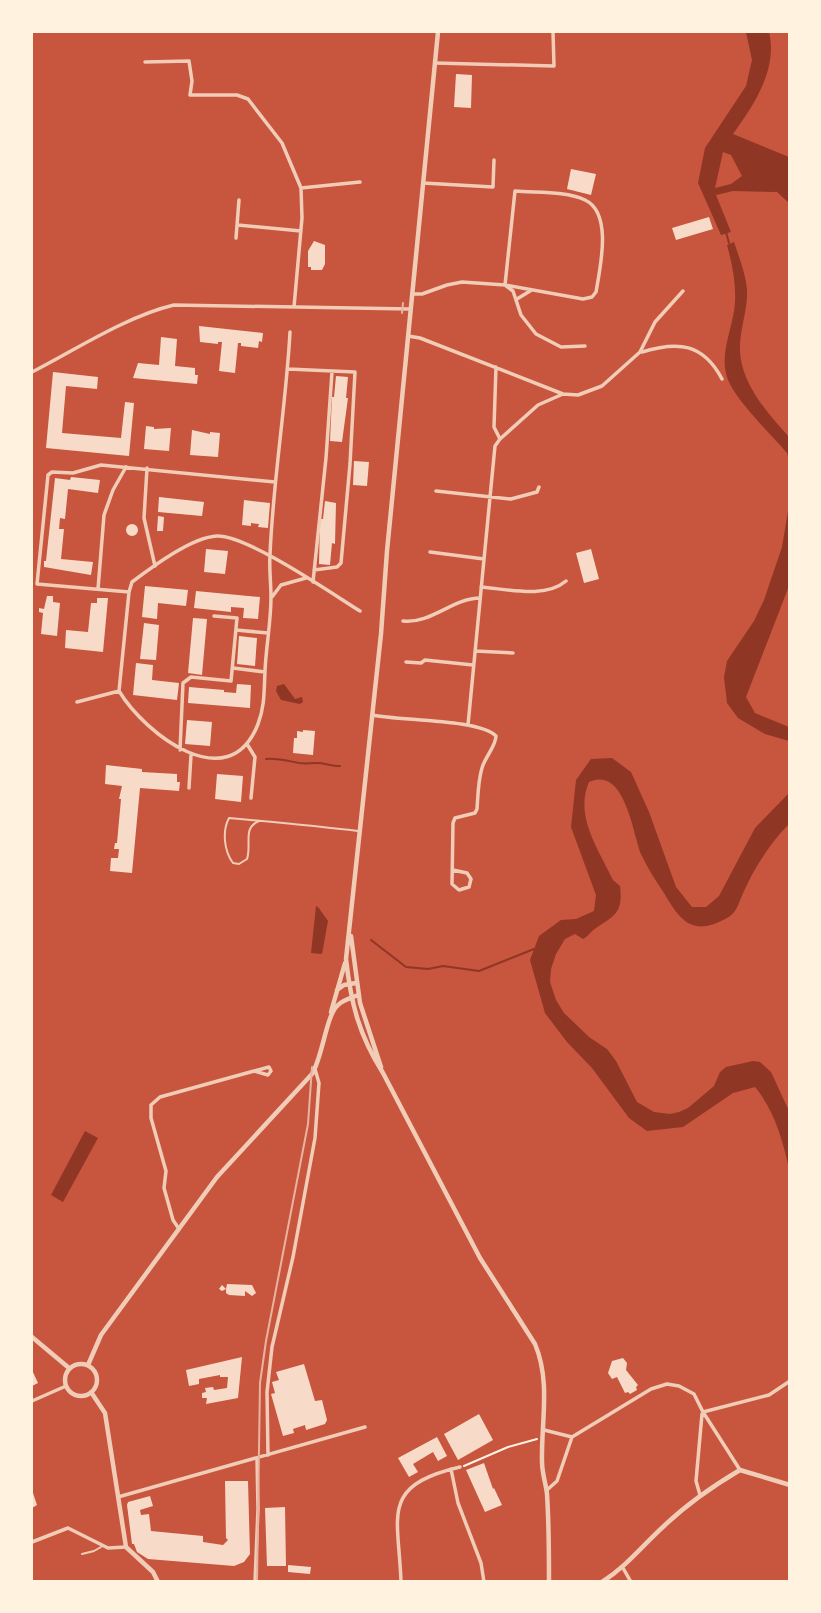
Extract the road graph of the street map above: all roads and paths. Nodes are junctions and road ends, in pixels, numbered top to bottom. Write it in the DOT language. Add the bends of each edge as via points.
graph roads {
  1 [pos="438,32"];
  2 [pos="554,32"];
  3 [pos="145,62"];
  4 [pos="435,63"];
  5 [pos="494,160"];
  6 [pos="360,181"];
  7 [pos="423,183"];
  8 [pos="301,188"];
  9 [pos="239,200"];
  10 [pos="238,225"];
  11 [pos="301,231"];
  12 [pos="236,238"];
  13 [pos="505,285"];
  14 [pos="531,290"];
  15 [pos="683,291"];
  16 [pos="412,294"];
  17 [pos="517,299"];
  18 [pos="294,307"];
  19 [pos="410,309"];
  20 [pos="290,332"];
  21 [pos="408,336"];
  22 [pos="585,346"];
  23 [pos="640,352"];
  24 [pos="496,367"];
  25 [pos="288,369"];
  26 [pos="332,371"];
  27 [pos="32,372"];
  28 [pos="722,379"];
  29 [pos="563,394"];
  30 [pos="500,439"];
  31 [pos="126,467"];
  32 [pos="148,468"];
  33 [pos="276,483"];
  34 [pos="538,487"];
  35 [pos="436,491"];
  36 [pos="490,496"];
  37 [pos="430,552"];
  38 [pos="269,556"];
  39 [pos="484,559"];
  40 [pos="155,567"];
  41 [pos="314,570"];
  42 [pos="306,578"];
  43 [pos="313,582"];
  44 [pos="566,582"];
  45 [pos="481,587"];
  46 [pos="98,589"];
  47 [pos="129,592"];
  48 [pos="271,598"];
  49 [pos="480,598"];
  50 [pos="360,611"];
  51 [pos="214,617"];
  52 [pos="403,621"];
  53 [pos="236,630"];
  54 [pos="268,633"];
  55 [pos="475,650"];
  56 [pos="513,653"];
  57 [pos="406,662"];
  58 [pos="474,665"];
  59 [pos="233,668"];
  60 [pos="265,672"];
  61 [pos="119,691"];
  62 [pos="77,702"];
  63 [pos="372,715"];
  64 [pos="468,725"];
  65 [pos="247,744"];
  66 [pos="180,750"];
  67 [pos="191,755"];
  68 [pos="189,788"];
  69 [pos="251,798"];
  70 [pos="259,821"];
  71 [pos="361,831"];
  72 [pos="453,870"];
  73 [pos="350,925"];
  74 [pos="346,959"];
  75 [pos="356,983"];
  76 [pos="349,984"];
  77 [pos="336,990"];
  78 [pos="358,995"];
  79 [pos="351,998"];
  80 [pos="330,1016"];
  81 [pos="315,1069"];
  82 [pos="254,1071"];
  83 [pos="383,1073"];
  84 [pos="179,1229"];
  85 [pos="32,1338"];
  86 [pos="88,1365"];
  87 [pos="69,1368"];
  88 [pos="789,1381"];
  89 [pos="66,1386"];
  90 [pos="91,1392"];
  91 [pos="32,1401"];
  92 [pos="703,1412"];
  93 [pos="365,1427"];
  94 [pos="541,1429"];
  95 [pos="572,1437"];
  96 [pos="542,1438"];
  97 [pos="268,1455"];
  98 [pos="257,1458"];
  99 [pos="460,1467"];
  100 [pos="451,1469"];
  101 [pos="740,1470"];
  102 [pos="789,1485"];
  103 [pos="547,1490"];
  104 [pos="700,1495"];
  105 [pos="118,1497"];
  106 [pos="32,1542"];
  107 [pos="102,1546"];
  108 [pos="126,1547"];
  109 [pos="82,1554"];
  110 [pos="622,1568"];
  111 [pos="158,1581"];
  112 [pos="255,1581"];
  113 [pos="401,1581"];
  114 [pos="484,1581"];
  115 [pos="549,1581"];
  116 [pos="603,1581"];
  117 [pos="631,1581"];
  1 -- 4 [label="street"];
  2 -- 4 [label="street" via="554,66"];
  3 -- 8 [label="street" via="189,61 190,95 247,99 282,143"];
  4 -- 7 [label="street"];
  5 -- 7 [label="street" via="493,187"];
  6 -- 8 [label="street"];
  7 -- 16 [label="street"];
  8 -- 11 [label="street"];
  9 -- 10 [label="street"];
  10 -- 11 [label="street"];
  10 -- 12 [label="street"];
  11 -- 18 [label="street"];
  13 -- 14 [label="street"];
  13 -- 14 [label="street" via="515,191 587,201 602,225 596,292 583,299"];
  13 -- 16 [label="street" via="462,282"];
  13 -- 17 [label="street"];
  14 -- 17 [label="street"];
  15 -- 23 [label="street" via="655,322"];
  16 -- 19 [label="street"];
  17 -- 22 [label="street" via="521,315 536,334 561,347"];
  18 -- 19 [label="street"];
  18 -- 27 [label="street" via="195,303 158,309"];
  19 -- 21 [label="street"];
  20 -- 25 [label="street"];
  21 -- 24 [label="street"];
  21 -- 63 [label="street"];
  23 -- 28 [label="street" via="663,346 687,347 710,359"];
  23 -- 29 [label="street" via="596,390"];
  24 -- 29 [label="street"];
  24 -- 30 [label="street" via="494,427"];
  25 -- 26 [label="street"];
  25 -- 33 [label="street"];
  26 -- 41 [label="street"];
  26 -- 41 [label="street" via="355,372 350,464 341,563"];
  29 -- 30 [label="street" via="538,405"];
  30 -- 36 [label="street" via="495,446"];
  31 -- 32 [label="street"];
  31 -- 46 [label="street" via="104,515"];
  31 -- 46 [label="street" via="101,465 48,475 37,584"];
  32 -- 33 [label="street"];
  32 -- 40 [label="street" via="144,517"];
  33 -- 38 [label="street"];
  34 -- 36 [label="street" via="537,492 511,499"];
  35 -- 36 [label="street"];
  36 -- 39 [label="street"];
  37 -- 39 [label="street"];
  38 -- 40 [label="street" via="218,536 195,542"];
  38 -- 42 [label="street"];
  38 -- 48 [label="street"];
  39 -- 45 [label="street"];
  40 -- 47 [label="street" via="132,582"];
  41 -- 43 [label="street"];
  42 -- 43 [label="street"];
  42 -- 48 [label="street" via="281,585"];
  43 -- 50 [label="street"];
  44 -- 45 [label="street" via="558,589 542,591"];
  45 -- 49 [label="street"];
  46 -- 47 [label="street"];
  47 -- 61 [label="street"];
  48 -- 54 [label="street"];
  49 -- 52 [label="street" via="418,621"];
  49 -- 55 [label="street"];
  51 -- 53 [label="street" via="237,618"];
  53 -- 54 [label="street"];
  53 -- 59 [label="street"];
  54 -- 60 [label="street"];
  55 -- 56 [label="street"];
  55 -- 58 [label="street"];
  57 -- 58 [label="street"];
  58 -- 64 [label="street"];
  59 -- 60 [label="street"];
  59 -- 66 [label="street" via="232,681 191,677 183,682"];
  60 -- 65 [label="street" via="264,700"];
  61 -- 62 [label="street"];
  61 -- 66 [label="street" via="152,729"];
  63 -- 64 [label="street"];
  63 -- 71 [label="street"];
  64 -- 72 [label="street" via="490,731 496,742 481,772 475,813 453,823"];
  65 -- 67 [label="street" via="227,757"];
  65 -- 69 [label="street" via="255,758"];
  66 -- 67 [label="street"];
  67 -- 68 [label="street"];
  70 -- 70 [label="lane" via="229,818 224,827 233,863 246,860 249,827"];
  70 -- 71 [label="lane"];
  71 -- 73 [label="street"];
  72 -- 72 [label="street" via="453,887 467,889 469,875"];
  73 -- 74 [label="street"];
  73 -- 75 [label="street"];
  74 -- 76 [label="street"];
  74 -- 77 [label="street"];
  75 -- 76 [label="street"];
  75 -- 78 [label="street"];
  76 -- 77 [label="street"];
  76 -- 79 [label="street"];
  77 -- 80 [label="street"];
  78 -- 79 [label="street"];
  78 -- 83 [label="street"];
  79 -- 80 [label="street"];
  79 -- 83 [label="street" via="371,1054"];
  80 -- 81 [label="street"];
  81 -- 84 [label="street" via="217,1177"];
  81 -- 97 [label="street" via="319,1083 315,1138 272,1347"];
  82 -- 84 [label="street" via="160,1097 151,1105 166,1171 164,1188"];
  83 -- 94 [label="street" via="480,1258 536,1344 544,1370"];
  84 -- 86 [label="street" via="101,1335"];
  85 -- 87 [label="street"];
  86 -- 87 [label="street"];
  86 -- 90 [label="street" via="97,1378"];
  87 -- 89 [label="street"];
  88 -- 92 [label="street" via="769,1395"];
  89 -- 90 [label="street" via="77,1395"];
  89 -- 91 [label="street"];
  90 -- 105 [label="street" via="105,1413"];
  92 -- 95 [label="street" via="694,1394 667,1384"];
  92 -- 101 [label="street"];
  92 -- 104 [label="street" via="696,1481"];
  93 -- 97 [label="street"];
  94 -- 95 [label="street"];
  94 -- 96 [label="street"];
  95 -- 103 [label="street" via="557,1480"];
  96 -- 99 [label="path"];
  96 -- 103 [label="street"];
  97 -- 98 [label="street"];
  98 -- 105 [label="street"];
  98 -- 112 [label="street"];
  99 -- 100 [label="street"];
  100 -- 113 [label="street" via="415,1485 399,1503"];
  100 -- 114 [label="street"];
  101 -- 102 [label="street"];
  101 -- 104 [label="street"];
  103 -- 115 [label="street"];
  104 -- 110 [label="street"];
  105 -- 108 [label="street"];
  106 -- 107 [label="street" via="68,1528"];
  107 -- 108 [label="street"];
  107 -- 109 [label="lane"];
  108 -- 111 [label="street"];
  110 -- 116 [label="street"];
  110 -- 117 [label="street"];
}
